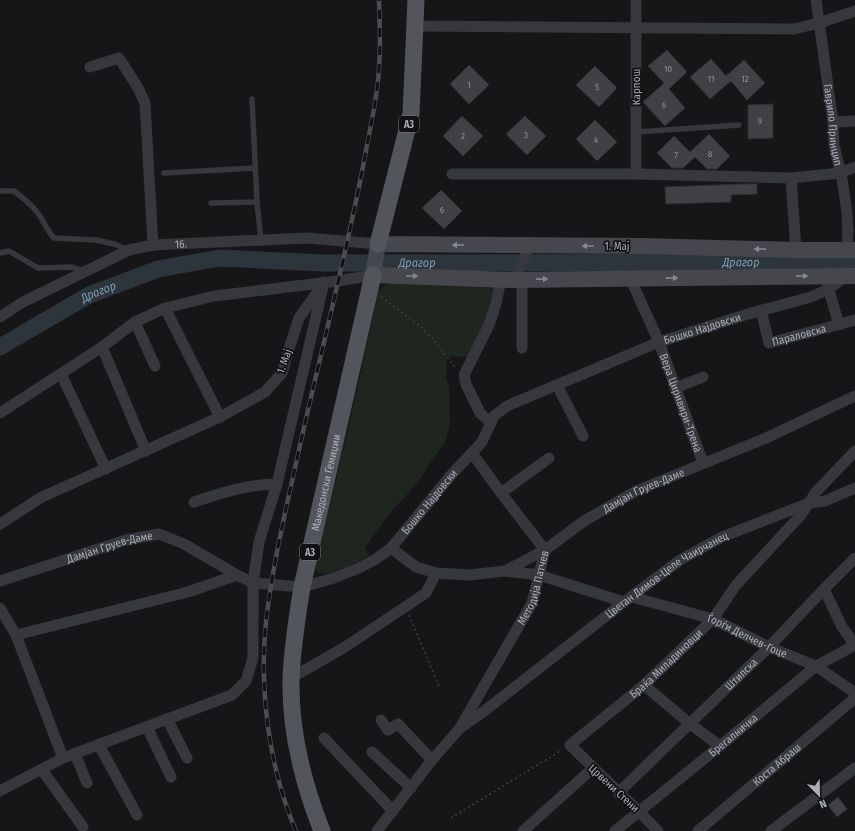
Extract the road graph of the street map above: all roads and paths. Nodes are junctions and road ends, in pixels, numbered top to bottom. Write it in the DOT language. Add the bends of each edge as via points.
graph roads {
  1 [pos="416,0"];
  2 [pos="636,0"];
  3 [pos="816,0"];
  4 [pos="855,11"];
  5 [pos="818,23"];
  6 [pos="416,26"];
  7 [pos="636,28"];
  8 [pos="90,67"];
  9 [pos="252,99"];
  10 [pos="855,121"];
  11 [pos="833,122"];
  12 [pos="739,125"];
  13 [pos="636,132"];
  14 [pos="855,167"];
  15 [pos="255,168"];
  16 [pos="164,172"];
  17 [pos="840,173"];
  18 [pos="452,174"];
  19 [pos="636,174"];
  20 [pos="791,178"];
  21 [pos="0,191"];
  22 [pos="257,202"];
  23 [pos="211,203"];
  24 [pos="851,212"];
  25 [pos="261,240"];
  26 [pos="378,244"];
  27 [pos="153,245"];
  28 [pos="528,248"];
  29 [pos="129,250"];
  30 [pos="796,250"];
  31 [pos="851,250"];
  32 [pos="0,253"];
  33 [pos="85,271"];
  34 [pos="851,276"];
  35 [pos="513,278"];
  36 [pos="630,278"];
  37 [pos="324,282"];
  38 [pos="371,282"];
  39 [pos="827,283"];
  40 [pos="165,308"];
  41 [pos="760,310"];
  42 [pos="0,317"];
  43 [pos="855,320"];
  44 [pos="135,322"];
  45 [pos="839,325"];
  46 [pos="659,342"];
  47 [pos="102,347"];
  48 [pos="522,348"];
  49 [pos="155,366"];
  50 [pos="61,374"];
  51 [pos="703,377"];
  52 [pos="464,378"];
  53 [pos="558,385"];
  54 [pos="675,388"];
  55 [pos="855,396"];
  56 [pos="0,414"];
  57 [pos="220,417"];
  58 [pos="491,423"];
  59 [pos="584,436"];
  60 [pos="146,450"];
  61 [pos="855,451"];
  62 [pos="472,454"];
  63 [pos="549,458"];
  64 [pos="704,463"];
  65 [pos="106,469"];
  66 [pos="277,484"];
  67 [pos="855,488"];
  68 [pos="500,493"];
  69 [pos="194,502"];
  70 [pos="809,503"];
  71 [pos="0,524"];
  72 [pos="390,548"];
  73 [pos="545,550"];
  74 [pos="855,558"];
  75 [pos="505,571"];
  76 [pos="436,573"];
  77 [pos="237,575"];
  78 [pos="539,575"];
  79 [pos="0,581"];
  80 [pos="253,583"];
  81 [pos="302,587"];
  82 [pos="824,589"];
  83 [pos="628,600"];
  84 [pos="405,606"];
  85 [pos="0,608"];
  86 [pos="713,619"];
  87 [pos="16,635"];
  88 [pos="855,645"];
  89 [pos="769,647"];
  90 [pos="816,666"];
  91 [pos="291,678"];
  92 [pos="644,685"];
  93 [pos="439,686"];
  94 [pos="855,693"];
  95 [pos="855,698"];
  96 [pos="473,706"];
  97 [pos="483,712"];
  98 [pos="167,719"];
  99 [pos="381,720"];
  100 [pos="689,723"];
  101 [pos="147,727"];
  102 [pos="460,728"];
  103 [pos="324,738"];
  104 [pos="99,745"];
  105 [pos="570,745"];
  106 [pos="720,746"];
  107 [pos="372,752"];
  108 [pos="75,754"];
  109 [pos="63,758"];
  110 [pos="187,758"];
  111 [pos="432,760"];
  112 [pos="593,768"];
  113 [pos="855,768"];
  114 [pos="42,770"];
  115 [pos="171,777"];
  116 [pos="87,784"];
  117 [pos="411,788"];
  118 [pos="0,791"];
  119 [pos="618,793"];
  120 [pos="393,811"];
  121 [pos="639,811"];
  122 [pos="137,815"];
  123 [pos="451,818"];
  124 [pos="83,827"];
  125 [pos="322,831"];
  126 [pos="377,831"];
  127 [pos="522,831"];
  128 [pos="615,831"];
  129 [pos="658,831"];
  130 [pos="698,831"];
  131 [pos="771,831"];
  1 -- 6 [label="main road, A3"];
  2 -- 7 [label="street, Карпош"];
  3 -- 5 [label="street, Гаврило Принцип"];
  4 -- 5 [label="street"];
  5 -- 7 [label="street" via="794,29"];
  5 -- 11 [label="street, Гаврило Принцип"];
  6 -- 7 [label="street"];
  6 -- 26 [label="main road, A3" via="411,114"];
  7 -- 13 [label="street, Карпош"];
  8 -- 27 [label="street" via="119,58 145,103"];
  9 -- 15 [label="lane"];
  10 -- 11 [label="street"];
  11 -- 17 [label="street, Гаврило Принцип" via="834,145"];
  12 -- 13 [label="lane"];
  13 -- 19 [label="street, Карпош"];
  14 -- 17 [label="street"];
  15 -- 16 [label="lane"];
  15 -- 22 [label="lane"];
  17 -- 20 [label="street"];
  17 -- 24 [label="street, Гаврило Принцип"];
  18 -- 19 [label="street"];
  19 -- 20 [label="street"];
  20 -- 30 [label="street"];
  21 -- 29 [label="lane" via="14,191 25,200 37,212 54,238 96,240"];
  22 -- 23 [label="lane"];
  22 -- 25 [label="lane"];
  24 -- 31 [label="street, Гаврило Принцип" via="848,231"];
  25 -- 26 [label="street, 16." via="306,238"];
  25 -- 27 [label="street, 16."];
  28 -- 26 [label="street, 1. Мај, one-way"];
  26 -- 38 [label="street, A3"];
  27 -- 29 [label="street, 16."];
  30 -- 28 [label="street, 1. Мај, one-way" via="642,246"];
  28 -- 35 [label="street"];
  29 -- 33 [label="street, 16."];
  30 -- 31 [label="street, 1. Мај"];
  32 -- 33 [label="lane" via="9,251 38,268 71,268"];
  33 -- 42 [label="street, 16." via="23,302"];
  34 -- 39 [label="street"];
  35 -- 36 [label="street, one-way"];
  38 -- 35 [label="street, one-way"];
  35 -- 48 [label="street"];
  35 -- 52 [label="street" via="496,304"];
  36 -- 39 [label="street, one-way"];
  36 -- 46 [label="street, Вера Циривири-Трена"];
  37 -- 38 [label="street"];
  37 -- 40 [label="street" via="214,296"];
  37 -- 57 [label="street, 1. Мај" via="299,318 282,373 265,392"];
  37 -- 66 [label="street"];
  38 -- 52 [label="path" via="420,326"];
  38 -- 81 [label="main road, Македонски Гемиџии / A3"];
  39 -- 41 [label="street, Бошко Најдовски" via="811,297"];
  39 -- 45 [label="street, Параловска"];
  40 -- 44 [label="street"];
  40 -- 57 [label="street"];
  41 -- 45 [label="street, Параловска" via="769,343"];
  41 -- 46 [label="street, Бошко Најдовски"];
  43 -- 45 [label="street, Параловска"];
  44 -- 47 [label="street"];
  44 -- 49 [label="street"];
  46 -- 53 [label="street, Бошко Најдовски"];
  46 -- 54 [label="street, Вера Циривири-Трена"];
  47 -- 50 [label="street"];
  47 -- 60 [label="street"];
  50 -- 56 [label="street"];
  50 -- 65 [label="street"];
  51 -- 54 [label="street"];
  52 -- 58 [label="street" via="480,413"];
  53 -- 58 [label="street, Бошко Најдовски" via="507,406 494,416"];
  53 -- 59 [label="street"];
  54 -- 64 [label="street, Вера Циривири-Трена"];
  55 -- 64 [label="street, Дамјан Груев-Даме" via="766,438"];
  57 -- 60 [label="street, 1. Мај"];
  58 -- 62 [label="street, Бошко Најдовски" via="482,442"];
  60 -- 65 [label="street, 1. Мај"];
  61 -- 70 [label="street" via="815,493"];
  62 -- 68 [label="street, Методија Патчев"];
  62 -- 72 [label="street, Бошко Најдовски"];
  63 -- 68 [label="street"];
  64 -- 73 [label="street, Дамјан Груев-Даме" via="636,491 584,520"];
  65 -- 71 [label="street, 1. Мај" via="42,498"];
  66 -- 69 [label="street" via="261,484 233,490"];
  66 -- 80 [label="street" via="259,542"];
  67 -- 70 [label="street" via="825,501"];
  68 -- 73 [label="street, Методија Патчев"];
  70 -- 83 [label="street, Цветан Димов-Целе Чаирчанец" via="715,541 680,560"];
  70 -- 86 [label="street, Браќа Миладиновци" via="736,585"];
  72 -- 76 [label="street, Дамјан Груев-Даме" via="416,567"];
  72 -- 81 [label="street, Дамјан Груев-Даме" via="359,568"];
  73 -- 75 [label="street, Дамјан Груев-Даме"];
  73 -- 78 [label="street, Методија Патчев"];
  74 -- 82 [label="street, Штипска"];
  75 -- 76 [label="street, Дамјан Груев-Даме"];
  75 -- 78 [label="street, Ѓорѓи Делчев-Гоце"];
  76 -- 84 [label="street" via="426,593"];
  77 -- 79 [label="street, Дамјан Груев-Даме" via="184,544 159,534 126,540"];
  77 -- 80 [label="street, Дамјан Груев-Даме"];
  77 -- 87 [label="street" via="188,592"];
  78 -- 83 [label="street, Ѓорѓи Делчев-Гоце"];
  78 -- 96 [label="street, Методија Патчев" via="532,603"];
  80 -- 81 [label="street, Дамјан Груев-Даме"];
  80 -- 98 [label="street" via="252,658 246,680 232,694"];
  81 -- 91 [label="main road, Македонски Гемиџии / A3"];
  82 -- 88 [label="street" via="842,626"];
  82 -- 89 [label="street, Штипска"];
  83 -- 86 [label="street, Ѓорѓи Делчев-Гоце"];
  83 -- 97 [label="street, Цветан Димов-Целе Чаирчанец"];
  84 -- 91 [label="street" via="344,647"];
  84 -- 93 [label="path"];
  85 -- 87 [label="street"];
  86 -- 89 [label="street, Ѓорѓи Делчев-Гоце"];
  86 -- 92 [label="street, Браќа Миладиновци"];
  87 -- 109 [label="street"];
  88 -- 90 [label="street, Брегалничка"];
  89 -- 90 [label="street, Ѓорѓи Делчев-Гоце"];
  89 -- 100 [label="street, Штипска"];
  90 -- 94 [label="street, Ѓорѓи Делчев-Гоце"];
  90 -- 106 [label="street, Брегалничка"];
  91 -- 125 [label="main road, Македонски Гемиџии / A3" via="300,765"];
  92 -- 100 [label="street"];
  92 -- 105 [label="street, Браќа Миладиновци"];
  95 -- 130 [label="street, Коста Абраш"];
  96 -- 97 [label="street"];
  96 -- 102 [label="street, Методија Патчев"];
  97 -- 102 [label="street, Цветан Димов-Целе Чаирчанец"];
  98 -- 101 [label="street"];
  98 -- 110 [label="street"];
  99 -- 111 [label="street" via="388,730 398,724"];
  100 -- 106 [label="street"];
  100 -- 119 [label="street, Штипска"];
  101 -- 104 [label="street"];
  101 -- 115 [label="street"];
  102 -- 111 [label="street, Цветан Димов-Целе Чаирчанец"];
  103 -- 120 [label="street"];
  104 -- 108 [label="street"];
  104 -- 122 [label="street"];
  105 -- 112 [label="street, Црвени Стени"];
  105 -- 123 [label="path"];
  106 -- 121 [label="street, Брегалничка"];
  107 -- 117 [label="street"];
  108 -- 109 [label="street"];
  108 -- 116 [label="street"];
  109 -- 114 [label="street"];
  111 -- 117 [label="street, Цветан Димов-Целе Чаирчанец"];
  112 -- 119 [label="street, Црвени Стени"];
  112 -- 127 [label="street"];
  113 -- 131 [label="street"];
  114 -- 118 [label="street"];
  114 -- 124 [label="street"];
  117 -- 120 [label="street, Цветан Димов-Целе Чаирчанец"];
  119 -- 121 [label="street, Црвени Стени"];
  120 -- 126 [label="street, Цветан Димов-Целе Чаирчанец"];
  121 -- 128 [label="street, Брегалничка"];
  121 -- 129 [label="street, Црвени Стени"];
}
